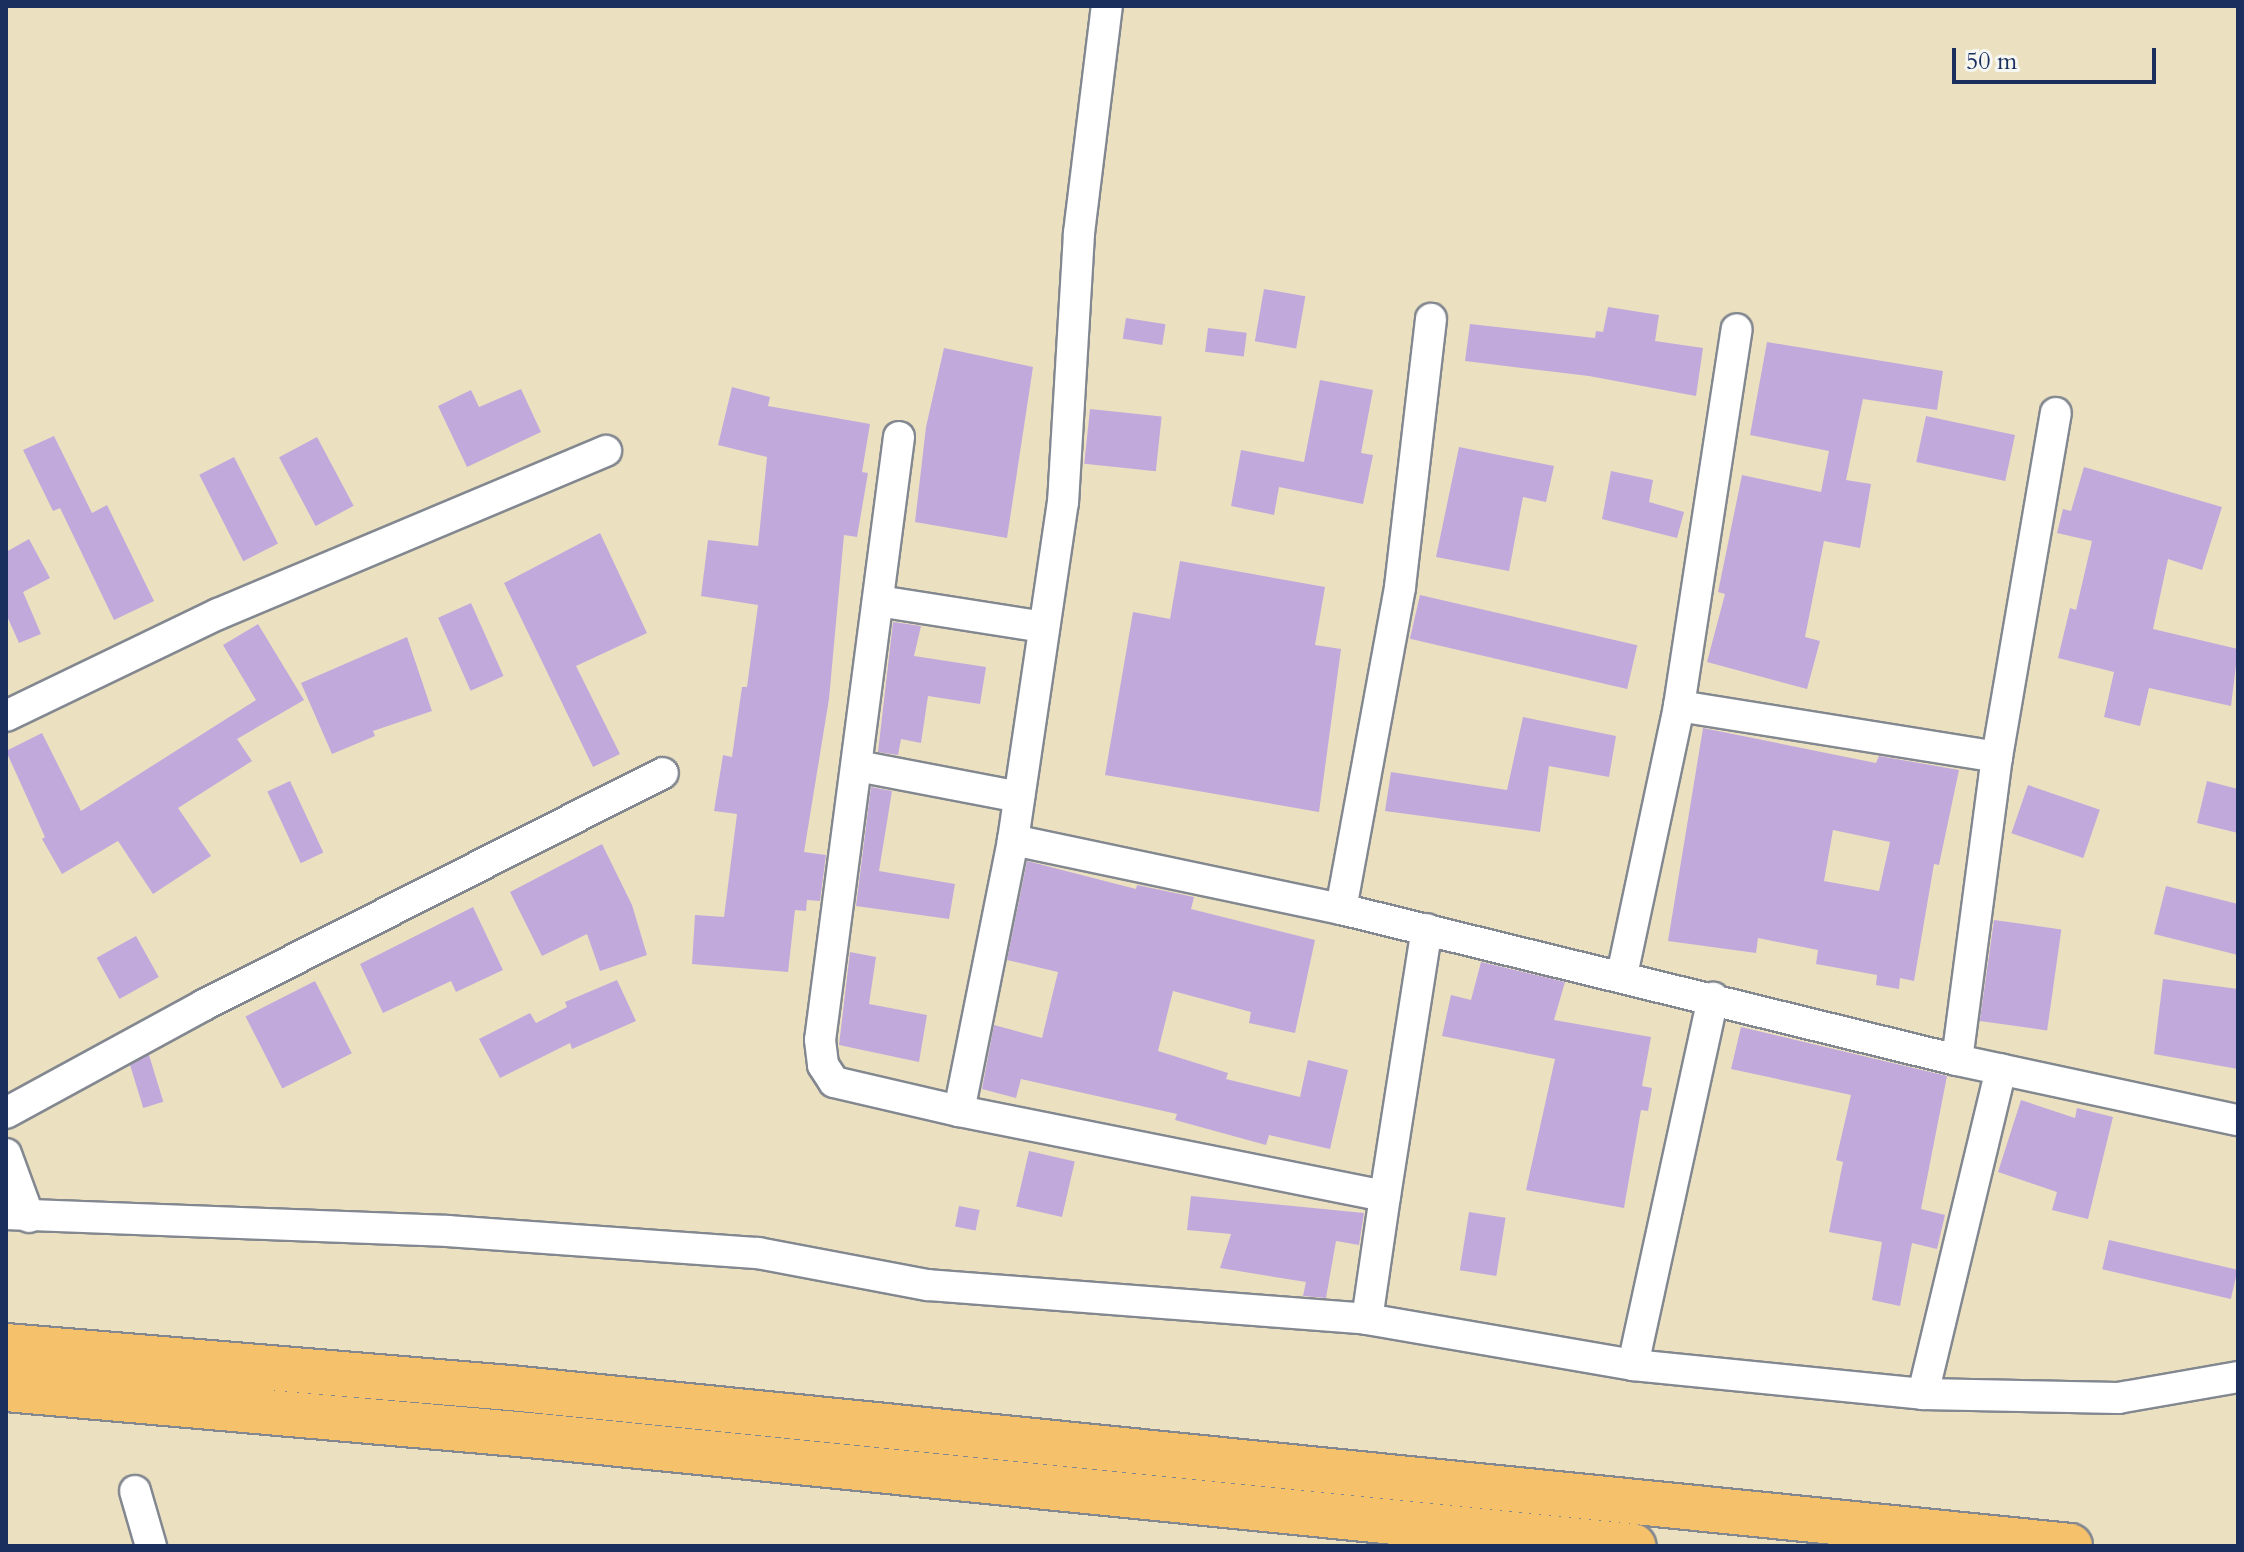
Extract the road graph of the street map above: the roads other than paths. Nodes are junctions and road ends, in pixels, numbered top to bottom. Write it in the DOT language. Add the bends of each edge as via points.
graph roads {
  1 [pos="1107,6"];
  2 [pos="1431,319"];
  3 [pos="1737,329"];
  4 [pos="2056,413"];
  5 [pos="899,437"];
  6 [pos="606,451"];
  7 [pos="878,601"];
  8 [pos="1044,627"];
  9 [pos="1679,706"];
  10 [pos="6,716"];
  11 [pos="1997,757"];
  12 [pos="858,766"];
  13 [pos="663,773"];
  14 [pos="1019,797"];
  15 [pos="1013,840"];
  16 [pos="1341,909"];
  17 [pos="1427,929"];
  18 [pos="1622,975"];
  19 [pos="1713,998"];
  20 [pos="1957,1060"];
  21 [pos="2001,1069"];
  22 [pos="959,1111"];
  23 [pos="6,1113"];
  24 [pos="2238,1120"];
  25 [pos="6,1154"];
  26 [pos="1385,1196"];
  27 [pos="18,1215"];
  28 [pos="1367,1319"];
  29 [pos="6,1346"];
  30 [pos="1633,1365"];
  31 [pos="2238,1377"];
  32 [pos="6,1389"];
  33 [pos="1923,1394"];
  34 [pos="135,1491"];
  35 [pos="1536,1541"];
  36 [pos="151,1546"];
  37 [pos="1633,1546"];
  38 [pos="2070,1546"];
  1 -- 8 [label="street" via="1079,233 1063,503"];
  2 -- 16 [label="street" via="1400,587"];
  3 -- 9 [label="street"];
  4 -- 11 [label="street"];
  5 -- 7 [label="street"];
  6 -- 10 [label="street" via="218,614"];
  7 -- 8 [label="street"];
  7 -- 12 [label="street"];
  8 -- 14 [label="street"];
  9 -- 11 [label="street"];
  9 -- 18 [label="street"];
  11 -- 20 [label="street"];
  12 -- 14 [label="street"];
  12 -- 22 [label="street" via="820,1040 823,1065 834,1082"];
  13 -- 23 [label="street" via="204,1005"];
  14 -- 15 [label="street"];
  15 -- 16 [label="street"];
  15 -- 22 [label="street"];
  16 -- 17 [label="street"];
  17 -- 18 [label="street"];
  17 -- 26 [label="street"];
  18 -- 19 [label="street"];
  19 -- 20 [label="street"];
  19 -- 30 [label="street"];
  20 -- 21 [label="street"];
  21 -- 24 [label="street"];
  21 -- 33 [label="street"];
  22 -- 26 [label="street"];
  25 -- 27 [label="street"];
  26 -- 28 [label="street"];
  27 -- 28 [label="street" via="448,1231 743,1252 928,1285"];
  28 -- 30 [label="street"];
  29 -- 38 [label="highway" via="541,1391"];
  30 -- 33 [label="street"];
  31 -- 33 [label="street" via="2118,1398"];
  32 -- 35 [label="highway" via="540,1436"];
  34 -- 36 [label="street"];
  35 -- 37 [label="highway"];
}
